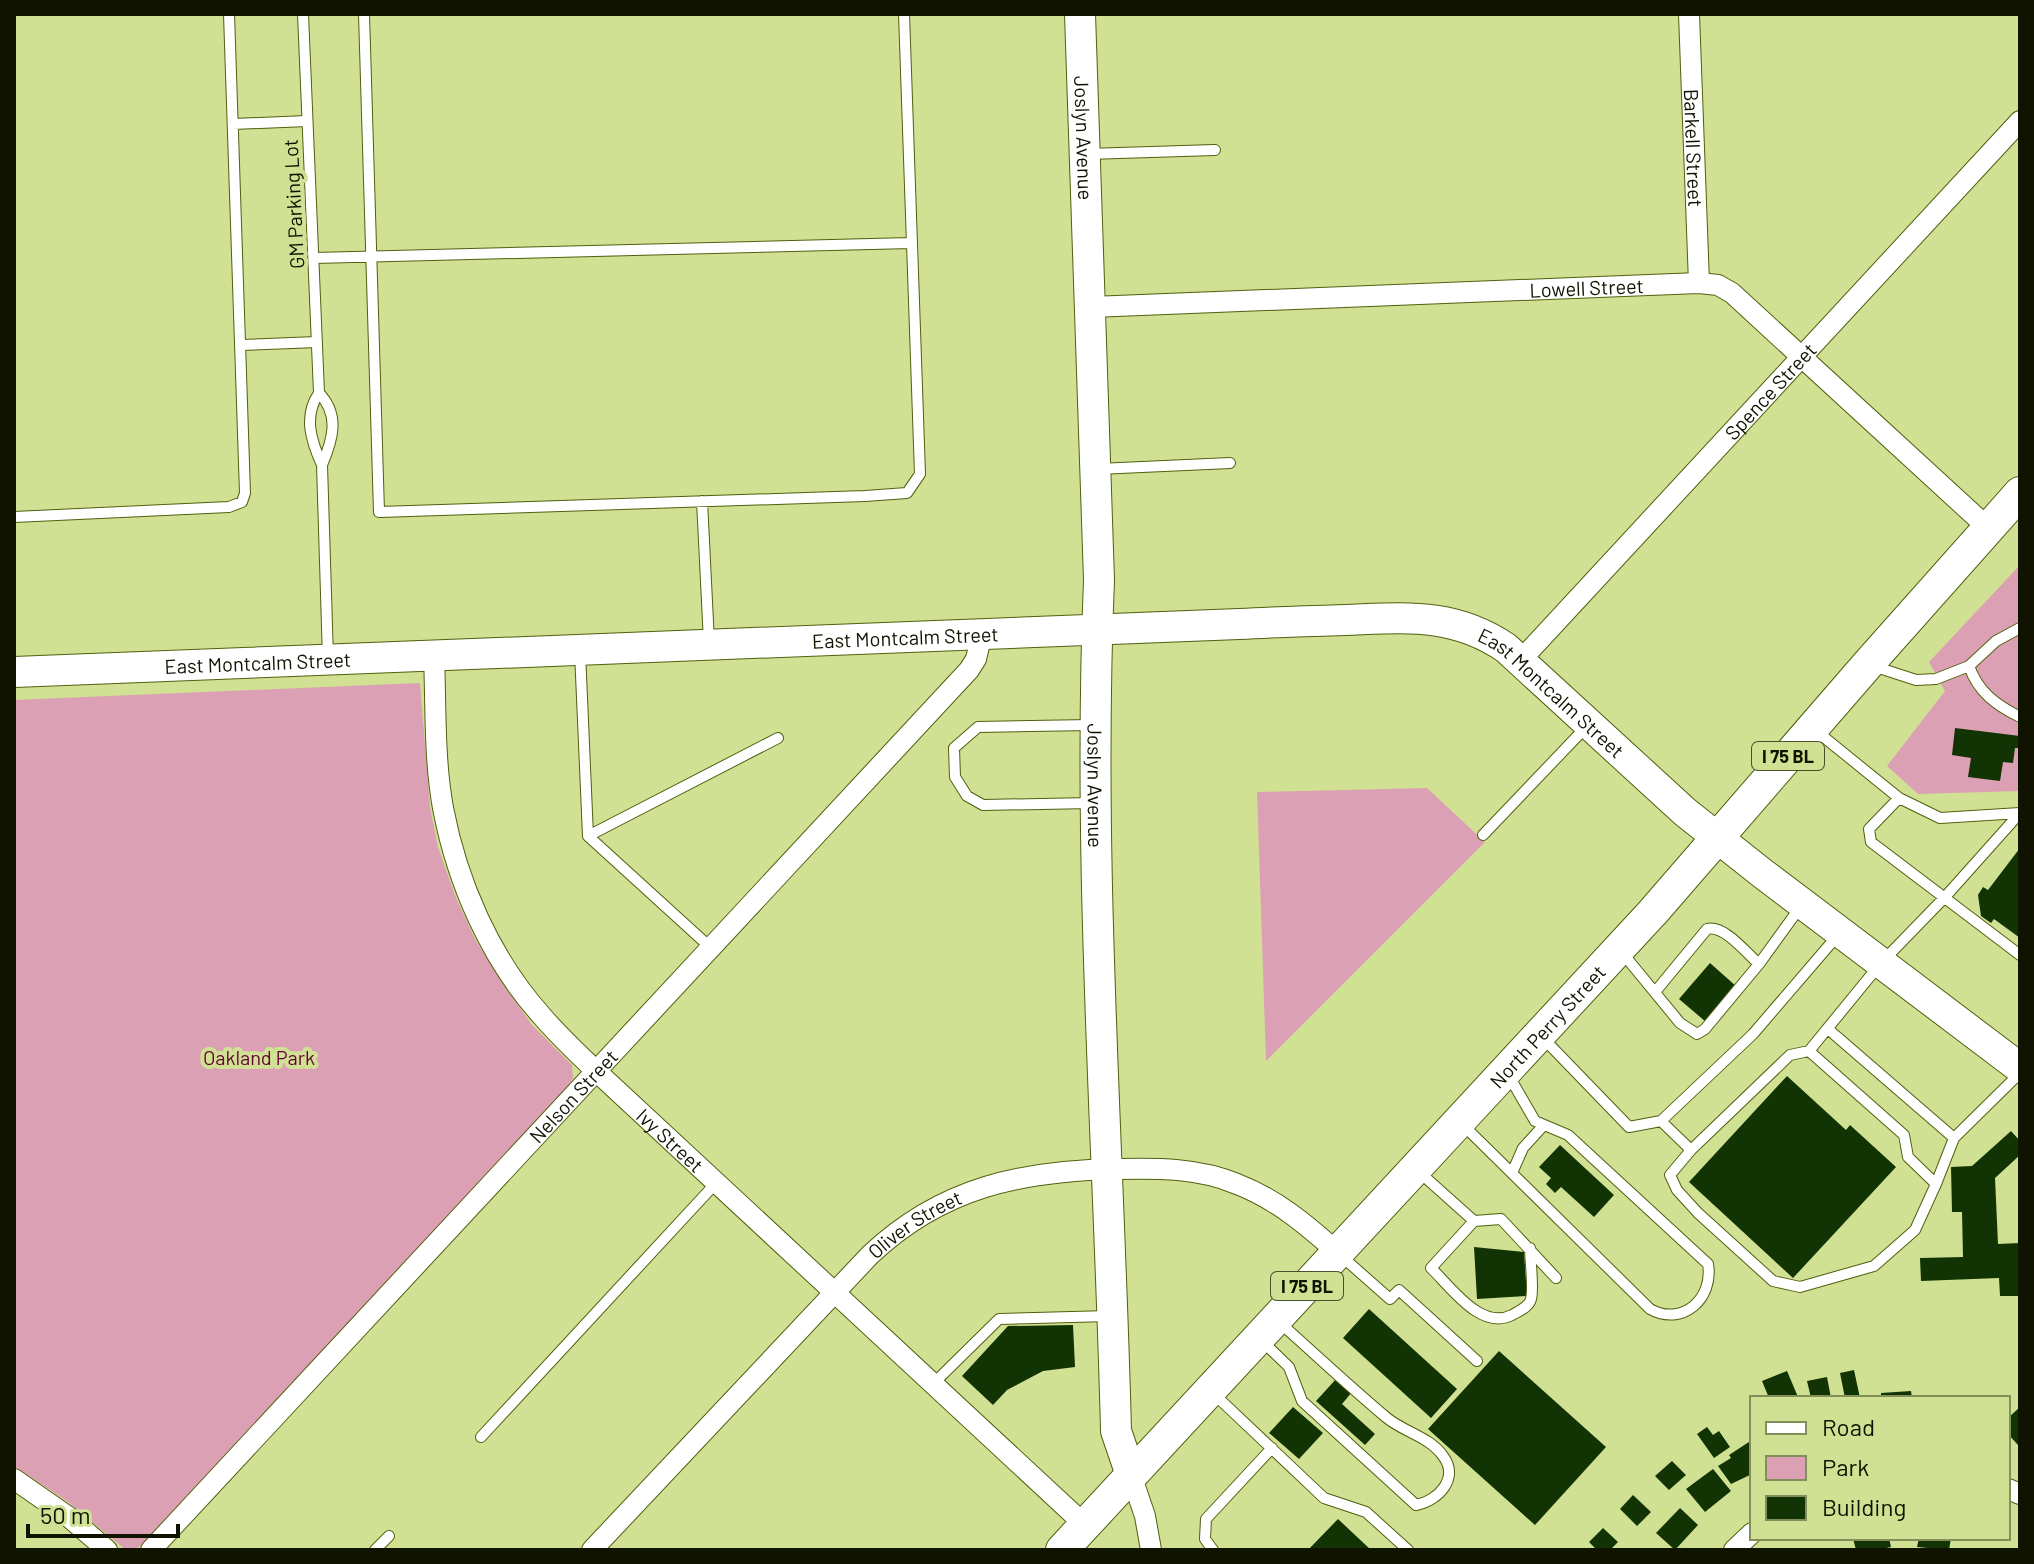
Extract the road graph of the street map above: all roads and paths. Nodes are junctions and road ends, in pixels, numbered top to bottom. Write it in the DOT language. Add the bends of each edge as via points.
graph roads {
  1 [pos="229,14"];
  2 [pos="303,14"];
  3 [pos="364,14"];
  4 [pos="904,14"];
  5 [pos="1080,14"];
  6 [pos="1689,14"];
  7 [pos="307,121"];
  8 [pos="2020,121"];
  9 [pos="233,124"];
  10 [pos="1215,150"];
  11 [pos="1085,154"];
  12 [pos="911,243"];
  13 [pos="372,256"];
  14 [pos="314,258"];
  15 [pos="1699,283"];
  16 [pos="1091,307"];
  17 [pos="317,342"];
  18 [pos="241,345"];
  19 [pos="1802,357"];
  20 [pos="319,393"];
  21 [pos="1230,463"];
  22 [pos="322,465"];
  23 [pos="1096,469"];
  24 [pos="2020,493"];
  25 [pos="702,501"];
  26 [pos="14,517"];
  27 [pos="1988,528"];
  28 [pos="2020,628"];
  29 [pos="1097,629"];
  30 [pos="982,634"];
  31 [pos="709,645"];
  32 [pos="580,650"];
  33 [pos="434,656"];
  34 [pos="328,660"];
  35 [pos="1520,661"];
  36 [pos="1868,664"];
  37 [pos="1969,666"];
  38 [pos="14,672"];
  39 [pos="2020,717"];
  40 [pos="1097,724"];
  41 [pos="1589,724"];
  42 [pos="1812,728"];
  43 [pos="778,738"];
  44 [pos="1899,798"];
  45 [pos="1097,803"];
  46 [pos="2020,813"];
  47 [pos="1483,835"];
  48 [pos="588,836"];
  49 [pos="1717,837"];
  50 [pos="1945,897"];
  51 [pos="1804,903"];
  52 [pos="1840,932"];
  53 [pos="711,948"];
  54 [pos="1619,949"];
  55 [pos="2020,955"];
  56 [pos="1881,963"];
  57 [pos="1759,964"];
  58 [pos="1655,992"];
  59 [pos="1828,1029"];
  60 [pos="1540,1035"];
  61 [pos="1809,1051"];
  62 [pos="1507,1070"];
  63 [pos="2020,1070"];
  64 [pos="596,1071"];
  65 [pos="1460,1121"];
  66 [pos="1661,1121"];
  67 [pos="1543,1126"];
  68 [pos="1954,1138"];
  69 [pos="1691,1150"];
  70 [pos="1108,1169"];
  71 [pos="1416,1169"];
  72 [pos="1512,1173"];
  73 [pos="716,1183"];
  74 [pos="1936,1184"];
  75 [pos="1474,1221"];
  76 [pos="1530,1248"];
  77 [pos="1338,1253"];
  78 [pos="1556,1278"];
  79 [pos="833,1292"];
  80 [pos="1113,1316"];
  81 [pos="1267,1329"];
  82 [pos="1477,1361"];
  83 [pos="933,1384"];
  84 [pos="1210,1390"];
  85 [pos="481,1437"];
  86 [pos="1272,1448"];
  87 [pos="1131,1475"];
  88 [pos="14,1479"];
  89 [pos="1085,1525"];
  90 [pos="1750,1535"];
  91 [pos="389,1536"];
  92 [pos="107,1550"];
  93 [pos="151,1550"];
  94 [pos="375,1550"];
  95 [pos="592,1550"];
  96 [pos="1062,1550"];
  97 [pos="1151,1550"];
  98 [pos="1213,1550"];
  99 [pos="1408,1550"];
  100 [pos="1734,1550"];
  1 -- 9 [label="lane"];
  2 -- 7 [label="lane, GM Parking Lot"];
  3 -- 13 [label="lane"];
  4 -- 12 [label="lane"];
  5 -- 11 [label="main road, Joslyn Avenue"];
  6 -- 15 [label="street, Barkell Street"];
  7 -- 9 [label="lane"];
  7 -- 14 [label="lane, GM Parking Lot"];
  8 -- 19 [label="street, Spence Street"];
  9 -- 18 [label="lane"];
  10 -- 11 [label="lane"];
  11 -- 16 [label="main road, Joslyn Avenue"];
  12 -- 13 [label="lane"];
  12 -- 25 [label="lane" via="920,474 907,493"];
  13 -- 14 [label="lane"];
  13 -- 25 [label="lane" via="379,512"];
  14 -- 17 [label="lane, GM Parking Lot"];
  15 -- 16 [label="street, Lowell Street"];
  15 -- 19 [label="street, Lowell Street" via="1732,293"];
  16 -- 23 [label="main road, Joslyn Avenue"];
  17 -- 18 [label="lane"];
  17 -- 20 [label="lane, GM Parking Lot"];
  18 -- 26 [label="lane" via="242,502 229,507"];
  19 -- 27 [label="street, Lowell Street"];
  19 -- 35 [label="street, Spence Street"];
  20 -- 22 [label="lane, GM Parking Lot" via="310,406 311,441"];
  20 -- 22 [label="lane, GM Parking Lot" via="331,405 333,440"];
  21 -- 23 [label="lane"];
  22 -- 34 [label="lane, GM Parking Lot"];
  23 -- 29 [label="main road, Joslyn Avenue"];
  24 -- 27 [label="main road, North Perry Street / I 75 BL"];
  25 -- 31 [label="lane"];
  27 -- 36 [label="main road, North Perry Street / I 75 BL"];
  28 -- 37 [label="lane"];
  29 -- 30 [label="main road, East Montcalm Street"];
  29 -- 35 [label="main road, East Montcalm Street" via="1428,618 1475,629"];
  29 -- 40 [label="main road, Joslyn Avenue"];
  30 -- 31 [label="main road, East Montcalm Street"];
  30 -- 53 [label="street, Nelson Street" via="969,670"];
  31 -- 32 [label="main road, East Montcalm Street"];
  32 -- 33 [label="main road, East Montcalm Street"];
  32 -- 48 [label="lane"];
  33 -- 34 [label="main road, East Montcalm Street"];
  33 -- 64 [label="street, Ivy Street" via="441,793 465,883 489,938 519,987"];
  34 -- 38 [label="main road, East Montcalm Street"];
  35 -- 41 [label="main road, East Montcalm Street"];
  36 -- 37 [label="lane" via="1926,681"];
  36 -- 42 [label="main road, North Perry Street / I 75 BL"];
  37 -- 39 [label="lane" via="1980,690"];
  40 -- 45 [label="main road, Joslyn Avenue"];
  40 -- 45 [label="lane" via="978,727 954,748 955,777 967,796 983,805"];
  41 -- 47 [label="lane"];
  41 -- 49 [label="main road, East Montcalm Street"];
  42 -- 44 [label="lane"];
  42 -- 49 [label="main road, North Perry Street / I 75 BL"];
  43 -- 48 [label="lane"];
  44 -- 46 [label="lane" via="1940,818"];
  44 -- 50 [label="lane" via="1869,829 1871,842"];
  45 -- 70 [label="main road, Joslyn Avenue"];
  46 -- 50 [label="lane"];
  48 -- 53 [label="lane"];
  49 -- 51 [label="main road, East Montcalm Street"];
  49 -- 54 [label="main road, North Perry Street / I 75 BL"];
  50 -- 55 [label="lane"];
  50 -- 56 [label="lane"];
  51 -- 52 [label="main road, East Montcalm Street"];
  51 -- 57 [label="lane"];
  52 -- 56 [label="main road, East Montcalm Street"];
  52 -- 66 [label="lane" via="1753,1034"];
  53 -- 64 [label="street, Nelson Street"];
  54 -- 58 [label="lane"];
  54 -- 60 [label="main road, North Perry Street / I 75 BL"];
  56 -- 59 [label="lane"];
  56 -- 63 [label="main road, East Montcalm Street"];
  57 -- 58 [label="lane" via="1722,931 1707,929"];
  57 -- 58 [label="lane" via="1697,1034 1680,1023"];
  59 -- 61 [label="lane"];
  59 -- 68 [label="lane"];
  60 -- 62 [label="main road, North Perry Street / I 75 BL"];
  60 -- 66 [label="lane" via="1629,1127"];
  61 -- 69 [label="lane" via="1790,1055"];
  61 -- 74 [label="lane" via="1904,1135 1908,1157"];
  62 -- 65 [label="main road, North Perry Street / I 75 BL"];
  62 -- 67 [label="lane" via="1529,1114"];
  63 -- 68 [label="lane"];
  64 -- 73 [label="street, Ivy Street"];
  64 -- 93 [label="street, Nelson Street"];
  65 -- 71 [label="main road, North Perry Street / I 75 BL"];
  65 -- 72 [label="lane"];
  66 -- 69 [label="lane"];
  67 -- 72 [label="lane" via="1523,1148"];
  67 -- 72 [label="lane" via="1568,1135 1700,1255 1708,1264 1707,1289 1689,1311 1661,1316"];
  68 -- 74 [label="lane"];
  69 -- 74 [label="lane" via="1670,1175 1677,1190 1773,1281 1800,1287 1874,1266 1915,1230"];
  70 -- 77 [label="street, Oliver Street" via="1181,1170 1235,1183 1282,1207"];
  70 -- 79 [label="street, Oliver Street" via="1021,1176 951,1199 889,1238"];
  70 -- 80 [label="main road, Joslyn Avenue"];
  71 -- 75 [label="lane"];
  71 -- 77 [label="main road, North Perry Street / I 75 BL"];
  73 -- 79 [label="street, Ivy Street"];
  73 -- 85 [label="lane"];
  75 -- 76 [label="lane" via="1501,1219"];
  75 -- 76 [label="lane" via="1431,1268 1480,1315 1507,1318 1525,1308 1531,1298"];
  76 -- 78 [label="lane"];
  77 -- 81 [label="main road, North Perry Street / I 75 BL"];
  77 -- 82 [label="lane" via="1390,1299 1399,1290"];
  79 -- 83 [label="street, Ivy Street"];
  79 -- 95 [label="street, Oliver Street"];
  80 -- 83 [label="lane" via="999,1319"];
  80 -- 87 [label="main road, Joslyn Avenue" via="1116,1431"];
  81 -- 81 [label="lane" via="1308,1408 1416,1505 1438,1495 1447,1485 1449,1470 1433,1445 1390,1420"];
  81 -- 84 [label="main road, North Perry Street / I 75 BL"];
  83 -- 89 [label="street, Ivy Street"];
  84 -- 86 [label="lane"];
  84 -- 87 [label="main road, North Perry Street / I 75 BL"];
  86 -- 98 [label="lane" via="1206,1519 1205,1539"];
  86 -- 99 [label="lane" via="1324,1498 1366,1512"];
  87 -- 89 [label="main road, North Perry Street / I 75 BL"];
  87 -- 97 [label="street, Joslyn Avenue"];
  88 -- 92 [label="street"];
  89 -- 96 [label="main road, North Perry Street / I 75 BL"];
  90 -- 100 [label="street"];
  91 -- 94 [label="lane"];
}
